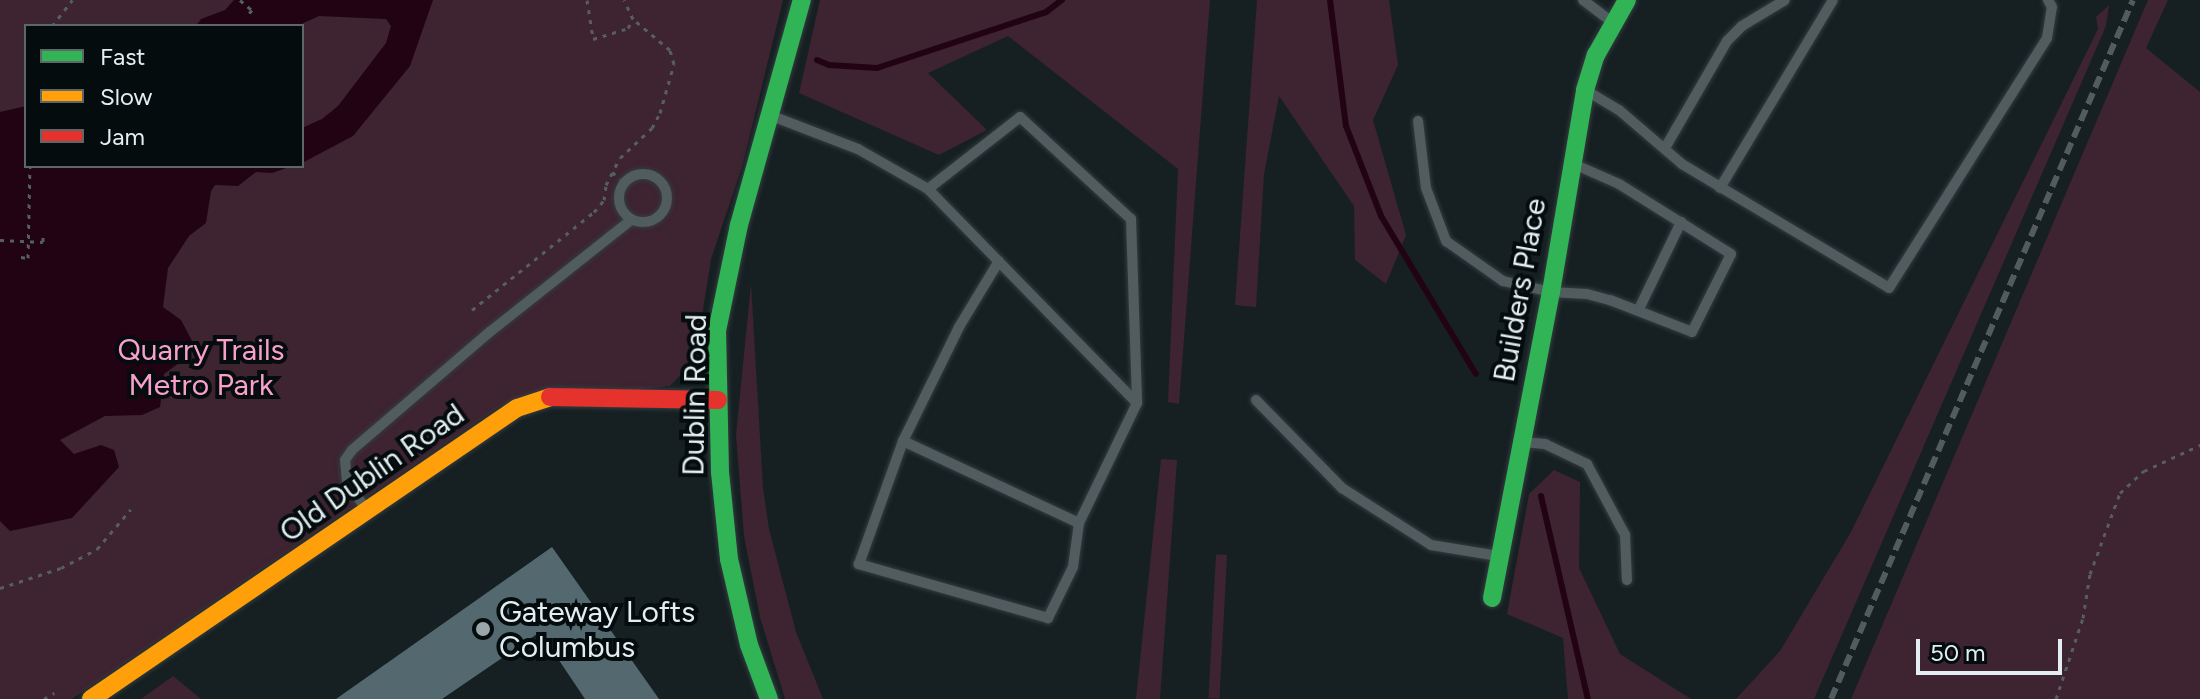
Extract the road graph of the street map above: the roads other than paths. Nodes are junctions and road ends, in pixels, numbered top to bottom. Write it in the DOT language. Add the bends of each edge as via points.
graph roads {
  1 [pos="802,0"];
  2 [pos="1583,0"];
  3 [pos="1627,0"];
  4 [pos="1785,0"];
  5 [pos="1833,0"];
  6 [pos="2048,0"];
  7 [pos="1612,22"];
  8 [pos="1585,90"];
  9 [pos="771,115"];
  10 [pos="1418,121"];
  11 [pos="1665,148"];
  12 [pos="1571,163"];
  13 [pos="1720,188"];
  14 [pos="928,189"];
  15 [pos="631,220"];
  16 [pos="1681,222"];
  17 [pos="999,261"];
  18 [pos="1551,292"];
  19 [pos="1639,309"];
  20 [pos="718,400"];
  21 [pos="1256,400"];
  22 [pos="1137,403"];
  23 [pos="903,441"];
  24 [pos="1520,442"];
  25 [pos="369,512"];
  26 [pos="1079,523"];
  27 [pos="1500,556"];
  28 [pos="1627,580"];
  29 [pos="1492,598"];
  30 [pos="91,699"];
  31 [pos="769,699"];
  1 -- 9 [label="street, Dublin Road"];
  2 -- 7 [label="lane"];
  3 -- 7 [label="street, Builders Place"];
  4 -- 11 [label="lane" via="1727,41"];
  5 -- 13 [label="lane"];
  6 -- 13 [label="lane" via="2052,7 2047,38 1889,288"];
  7 -- 8 [label="street, Builders Place"];
  8 -- 11 [label="lane"];
  8 -- 12 [label="street, Builders Place"];
  9 -- 14 [label="lane" via="858,149"];
  9 -- 20 [label="street, Dublin Road" via="739,225 717,331"];
  10 -- 18 [label="lane" via="1426,188 1446,241 1503,281"];
  11 -- 13 [label="lane"];
  12 -- 16 [label="lane" via="1619,184"];
  12 -- 18 [label="street, Builders Place"];
  14 -- 17 [label="lane"];
  14 -- 22 [label="lane" via="1020,117 1131,219"];
  15 -- 15 [label="lane" via="618,199 624,182 648,174 656,177 668,198 662,214 648,222"];
  15 -- 25 [label="lane" via="352,450 345,460 347,482"];
  16 -- 19 [label="lane"];
  16 -- 19 [label="lane" via="1731,254 1692,332"];
  17 -- 22 [label="lane"];
  17 -- 23 [label="lane" via="959,327"];
  18 -- 19 [label="lane" via="1587,294"];
  18 -- 24 [label="street, Builders Place"];
  20 -- 25 [label="street, Old Dublin Road" via="543,397 503,415"];
  20 -- 31 [label="street, Dublin Road" via="729,559 749,645"];
  21 -- 27 [label="lane" via="1342,488 1431,545"];
  22 -- 26 [label="lane"];
  23 -- 26 [label="lane"];
  23 -- 26 [label="lane" via="859,564 1048,618 1073,567"];
  24 -- 27 [label="street, Builders Place"];
  24 -- 28 [label="lane" via="1545,444 1587,464 1625,535"];
  25 -- 30 [label="street, Old Dublin Road"];
  27 -- 29 [label="street, Builders Place"];
}
